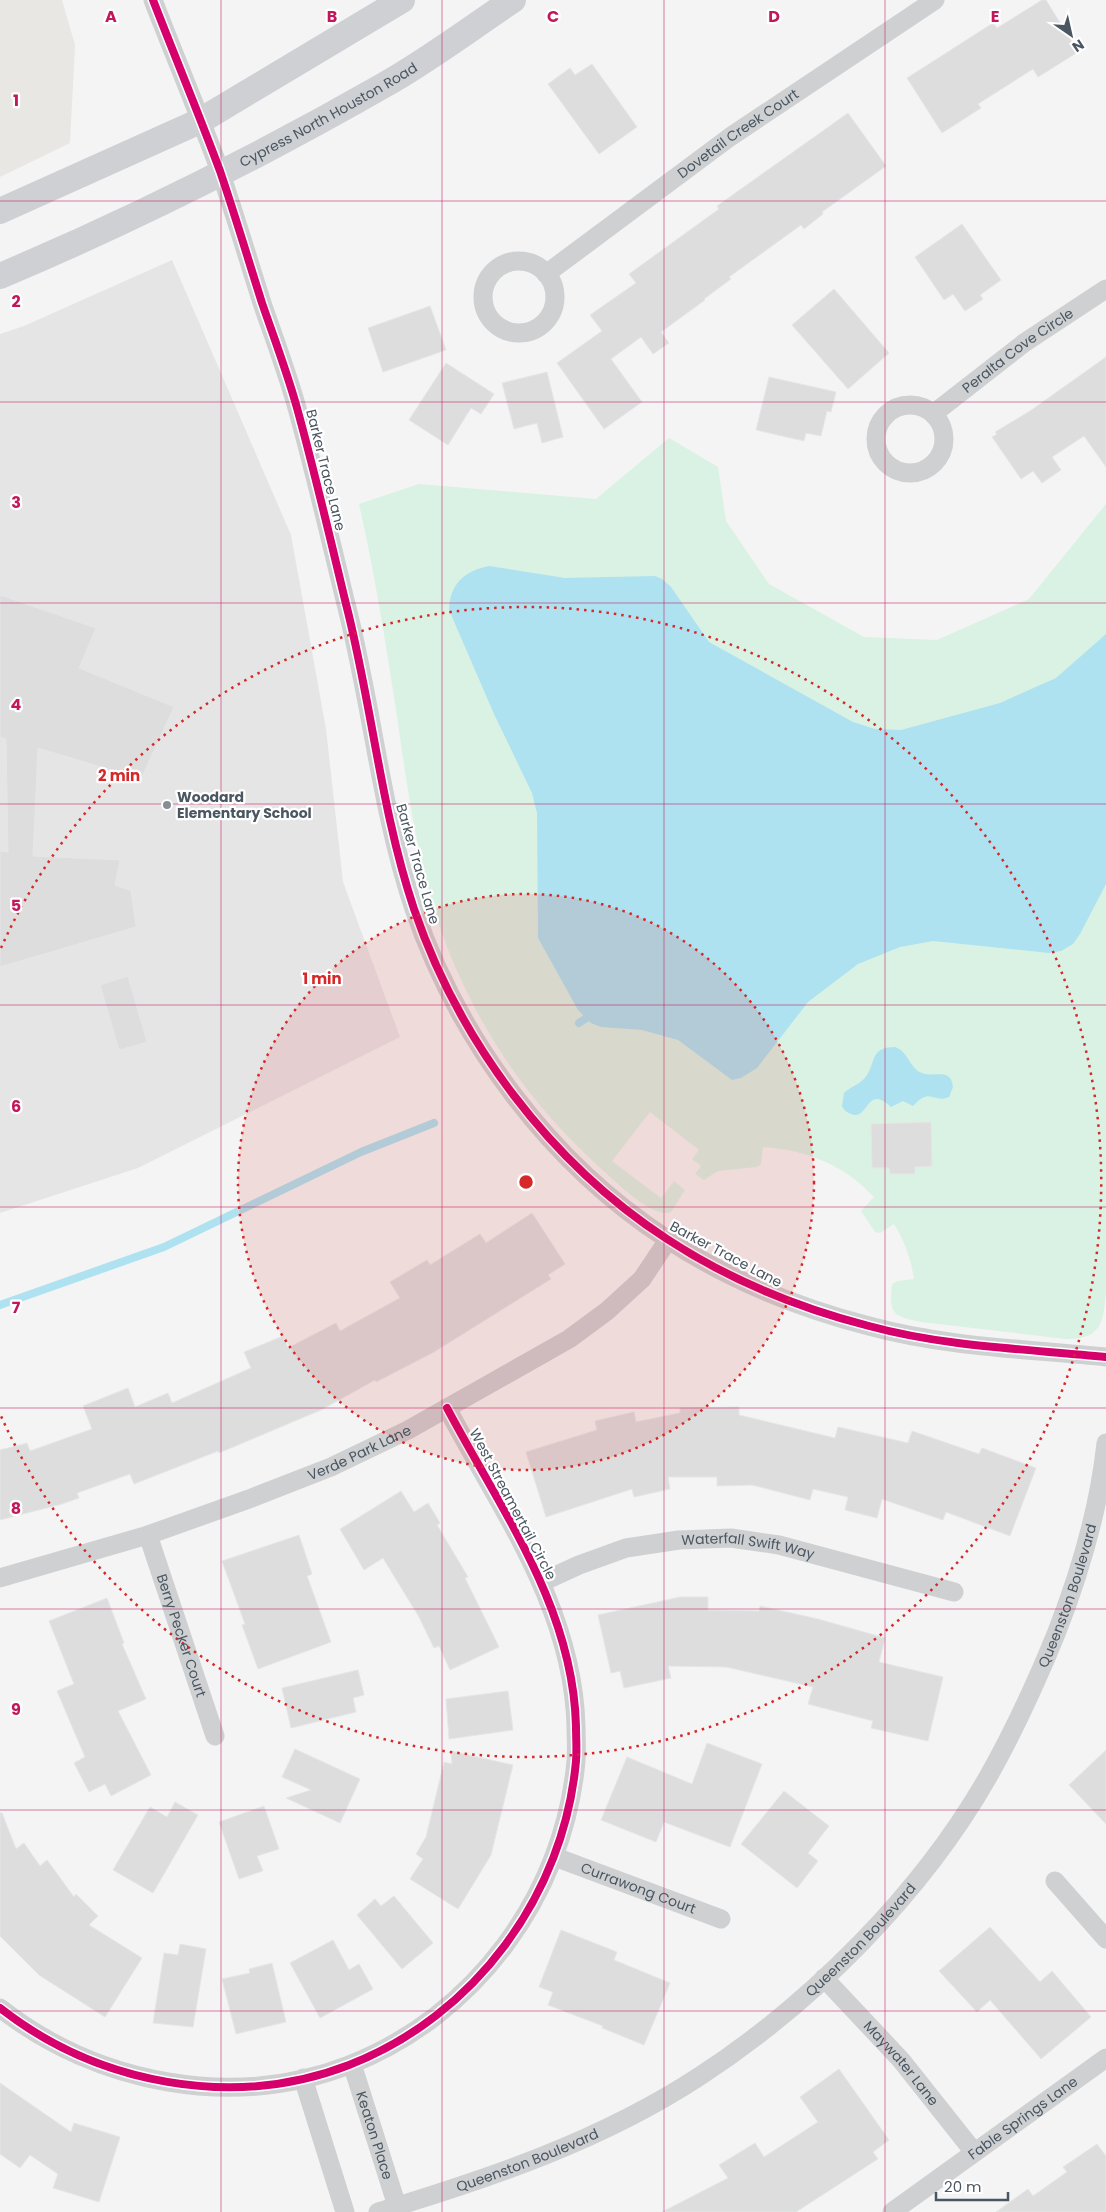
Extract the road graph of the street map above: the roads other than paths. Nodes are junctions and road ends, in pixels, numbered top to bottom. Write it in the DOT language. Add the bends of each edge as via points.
graph roads {
  1 [pos="153,0"];
  2 [pos="402,0"];
  3 [pos="513,0"];
  4 [pos="935,0"];
  5 [pos="200,121"];
  6 [pos="220,173"];
  7 [pos="0,211"];
  8 [pos="546,274"];
  9 [pos="0,276"];
  10 [pos="1106,289"];
  11 [pos="933,414"];
  12 [pos="668,1240"];
  13 [pos="1106,1358"];
  14 [pos="447,1408"];
  15 [pos="1106,1443"];
  16 [pos="148,1535"];
  17 [pos="0,1578"];
  18 [pos="542,1582"];
  19 [pos="954,1592"];
  20 [pos="215,1736"];
  21 [pos="555,1857"];
  22 [pos="1055,1881"];
  23 [pos="721,1919"];
  24 [pos="1106,1939"];
  25 [pos="824,1978"];
  26 [pos="0,2008"];
  27 [pos="1106,2058"];
  28 [pos="352,2064"];
  29 [pos="304,2078"];
  30 [pos="974,2152"];
  31 [pos="397,2206"];
  32 [pos="345,2212"];
  33 [pos="378,2212"];
  34 [pos="892,2212"];
  1 -- 5 [label="street, Barker Trace Lane"];
  2 -- 5 [label="main road"];
  3 -- 6 [label="main road, Cypress North Houston Road" via="388,83"];
  4 -- 8 [label="street, Dovetail Creek Court" via="730,137"];
  5 -- 6 [label="street, Barker Trace Lane"];
  5 -- 7 [label="main road"];
  6 -- 9 [label="main road, Cypress North Houston Road" via="98,234"];
  6 -- 12 [label="street, Barker Trace Lane" via="296,405 358,650 394,835 414,909 448,992 488,1060 532,1118 571,1161 618,1204"];
  10 -- 11 [label="street, Peralta Cove Circle" via="1024,343"];
  12 -- 13 [label="street, Barker Trace Lane" via="780,1297 870,1327 954,1342"];
  12 -- 14 [label="street, Verde Park Lane" via="642,1279 607,1311 569,1339"];
  14 -- 16 [label="street, Verde Park Lane" via="331,1467"];
  14 -- 18 [label="street, West Streamertail Circle"];
  15 -- 25 [label="street, Queenston Boulevard" via="1089,1532 1071,1596 1017,1724 987,1779 914,1882 869,1934"];
  16 -- 17 [label="street, Verde Park Lane"];
  16 -- 20 [label="street, Berry Pecker Court"];
  18 -- 19 [label="street, Waterfall Swift Way" via="579,1564 626,1548 679,1540 731,1538 779,1545"];
  18 -- 21 [label="street, West Streamertail Circle" via="568,1660 575,1702 576,1760 569,1806"];
  21 -- 23 [label="street, Currawong Court"];
  21 -- 28 [label="street, West Streamertail Circle" via="512,1938 480,1976 435,2017"];
  22 -- 24 [label="street"];
  25 -- 30 [label="street, Maywater Lane" via="901,2060"];
  25 -- 31 [label="street, Queenston Boulevard" via="747,2043 699,2077 641,2110 524,2165"];
  26 -- 29 [label="street, West Streamertail Circle" via="26,2028 68,2051 128,2074 166,2083 257,2086"];
  27 -- 30 [label="street, Fable Springs Lane"];
  28 -- 29 [label="street, West Streamertail Circle"];
  28 -- 31 [label="street, Keaton Place"];
  29 -- 32 [label="street"];
  30 -- 34 [label="street, Fable Springs Lane"];
  31 -- 33 [label="street, Queenston Boulevard"];
}
